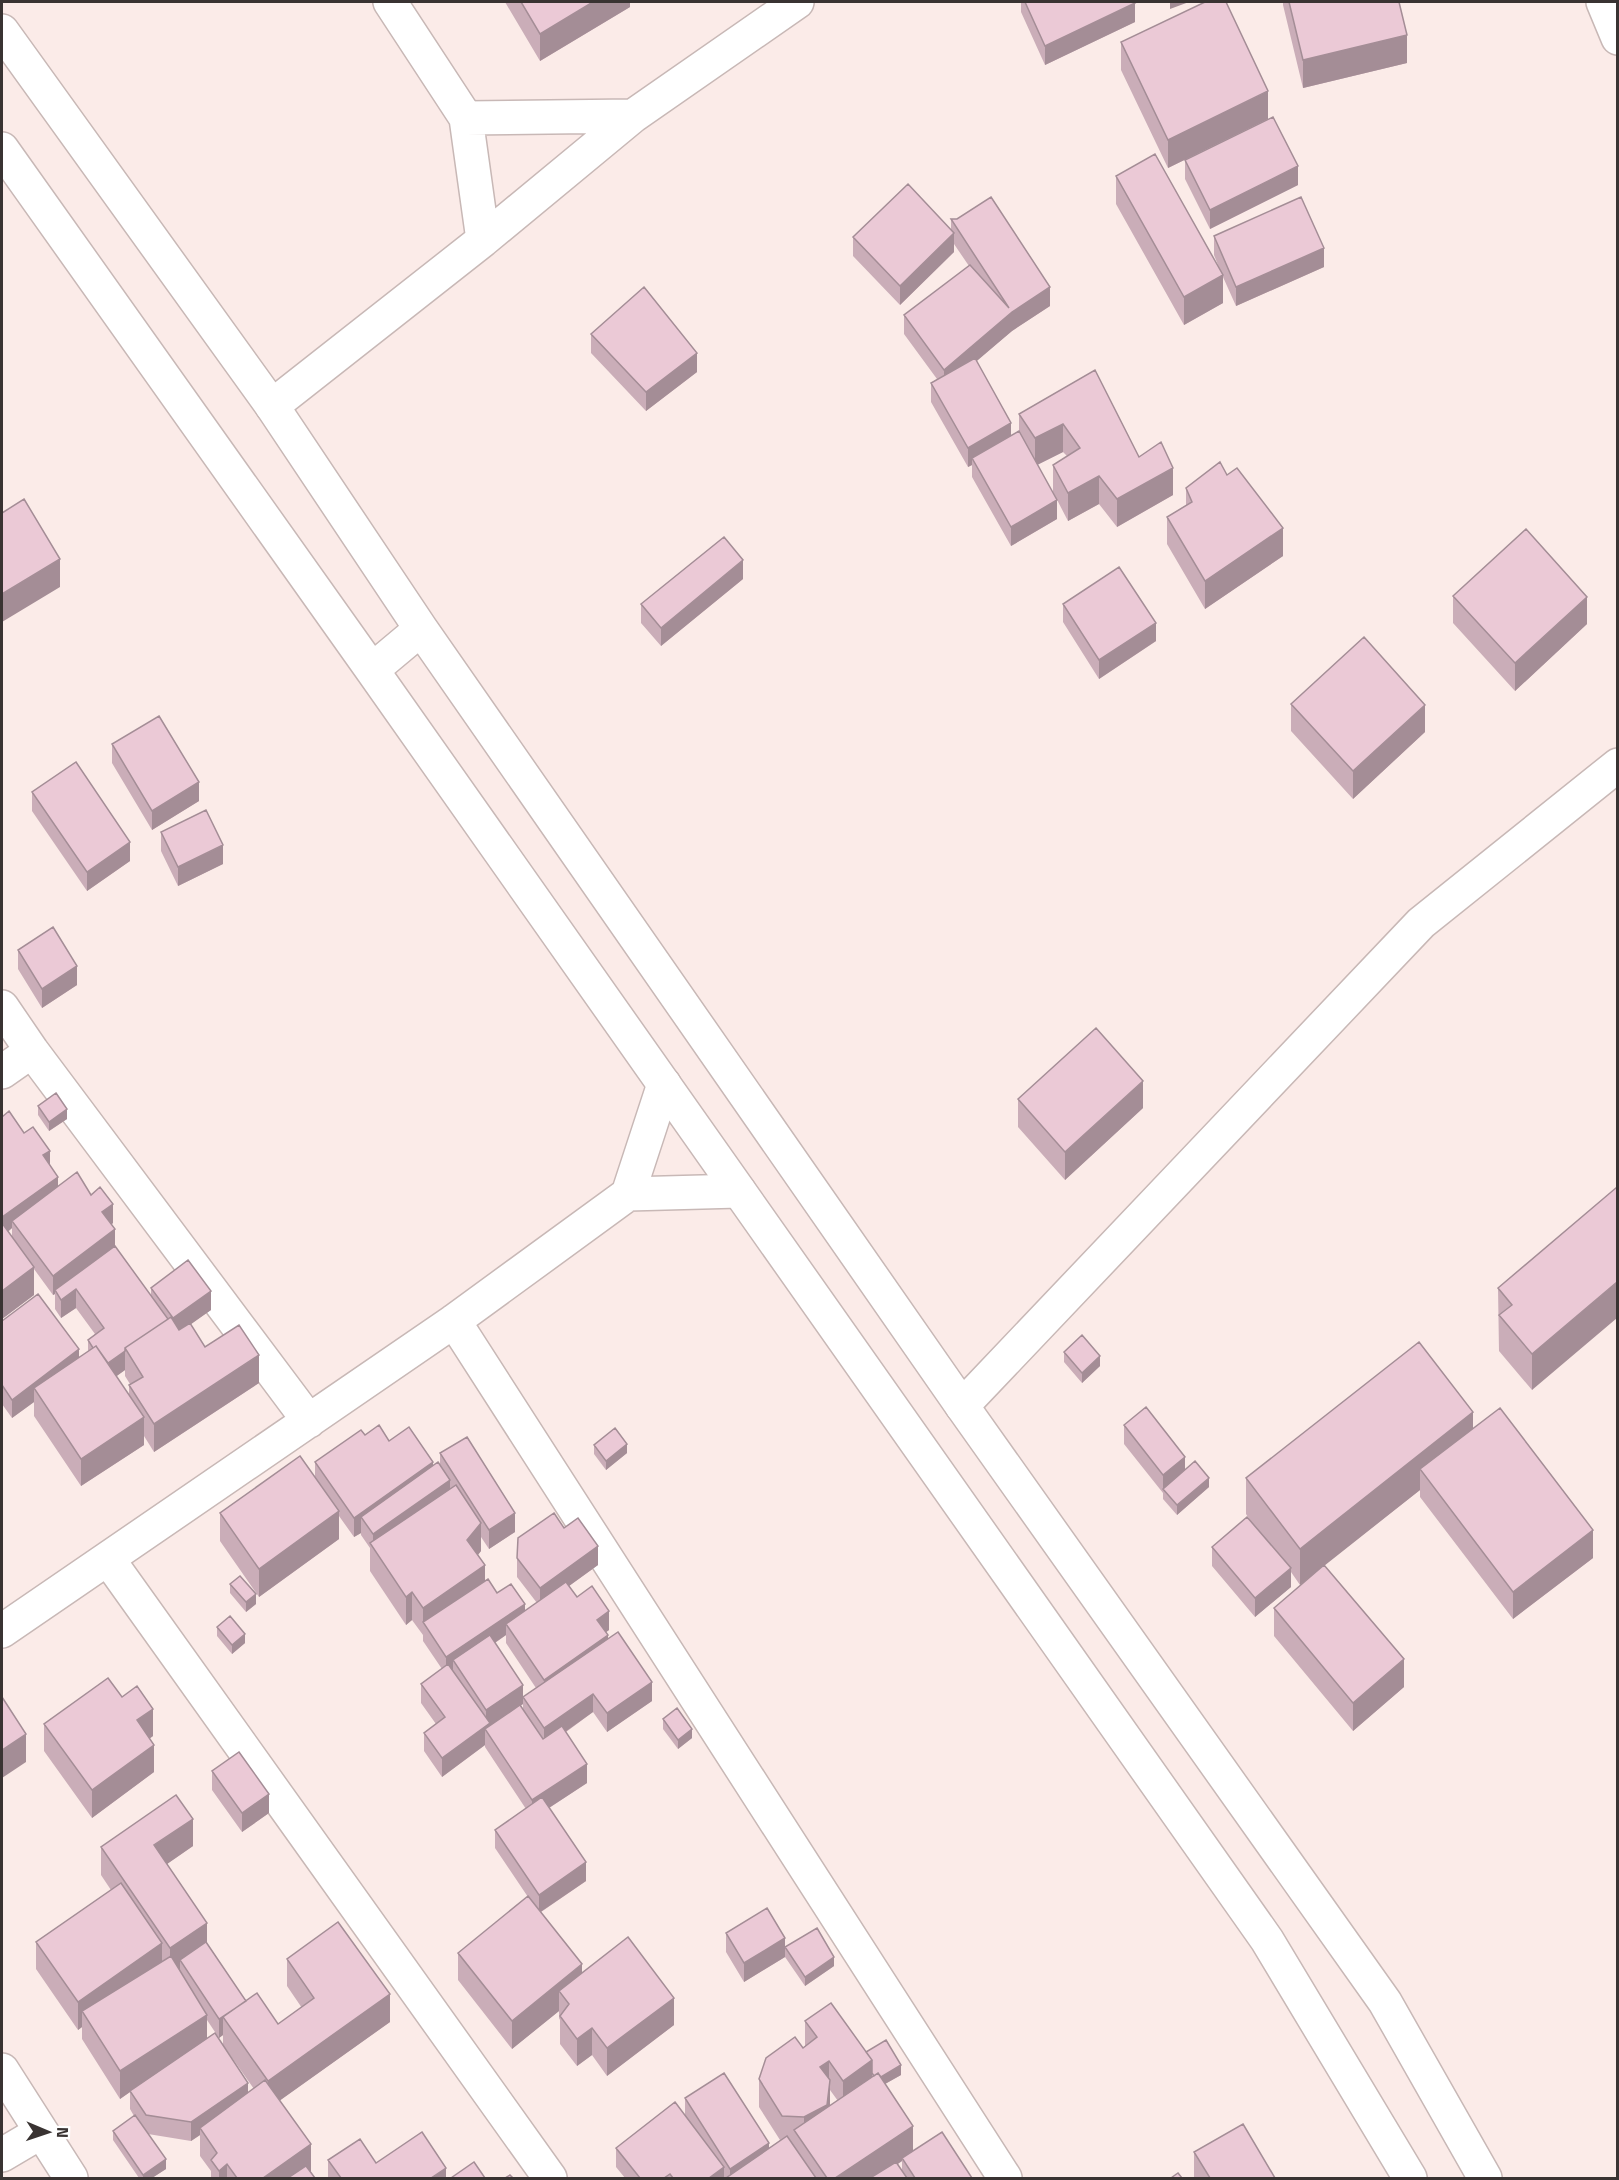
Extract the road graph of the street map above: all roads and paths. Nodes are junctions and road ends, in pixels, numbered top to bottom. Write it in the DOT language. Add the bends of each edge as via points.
graph roads {
  1 [pos="390,2"];
  2 [pos="797,2"];
  3 [pos="1603,2"];
  4 [pos="2,31"];
  5 [pos="1617,38"];
  6 [pos="633,116"];
  7 [pos="466,118"];
  8 [pos="2,149"];
  9 [pos="483,240"];
  10 [pos="272,406"];
  11 [pos="421,629"];
  12 [pos="372,670"];
  13 [pos="1617,765"];
  14 [pos="2,1007"];
  15 [pos="32,1051"];
  16 [pos="2,1072"];
  17 [pos="664,1084"];
  18 [pos="739,1191"];
  19 [pos="628,1194"];
  20 [pos="454,1321"];
  21 [pos="962,1406"];
  22 [pos="309,1421"];
  23 [pos="108,1559"];
  24 [pos="2,1631"];
  25 [pos="2,2070"];
  26 [pos="41,2132"];
  27 [pos="2,2155"];
  28 [pos="71,2178"];
  29 [pos="550,2178"];
  30 [pos="1005,2178"];
  31 [pos="1410,2178"];
  32 [pos="1485,2178"];
  1 -- 7 [label="street"];
  2 -- 6 [label="street"];
  3 -- 5 [label="street"];
  4 -- 10 [label="street"];
  6 -- 7 [label="street"];
  6 -- 9 [label="street"];
  7 -- 9 [label="street"];
  8 -- 12 [label="street"];
  9 -- 10 [label="street"];
  10 -- 11 [label="street"];
  11 -- 12 [label="street"];
  11 -- 21 [label="street"];
  12 -- 17 [label="street"];
  13 -- 21 [label="street" via="1421,923"];
  14 -- 15 [label="street"];
  15 -- 16 [label="street"];
  15 -- 22 [label="street"];
  17 -- 18 [label="street"];
  17 -- 19 [label="street"];
  18 -- 19 [label="street"];
  18 -- 31 [label="street" via="1266,1940"];
  19 -- 20 [label="street"];
  20 -- 22 [label="street"];
  20 -- 30 [label="street"];
  21 -- 32 [label="street" via="1384,2002"];
  22 -- 23 [label="street"];
  23 -- 24 [label="street"];
  23 -- 29 [label="street"];
  25 -- 26 [label="street"];
  26 -- 27 [label="street"];
  26 -- 28 [label="street"];
}
